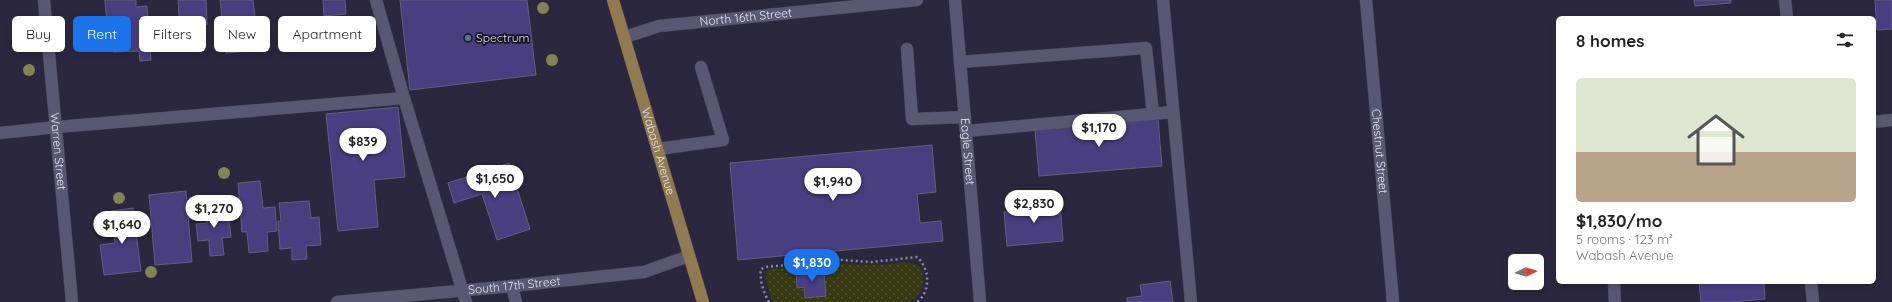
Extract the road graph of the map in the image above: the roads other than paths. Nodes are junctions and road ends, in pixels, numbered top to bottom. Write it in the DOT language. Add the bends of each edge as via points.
graph roads {
  1 [pos="44,0"];
  2 [pos="376,0"];
  3 [pos="614,0"];
  4 [pos="917,0"];
  5 [pos="955,0"];
  6 [pos="1163,0"];
  7 [pos="1366,0"];
  8 [pos="1785,0"];
  9 [pos="1787,16"];
  10 [pos="625,37"];
  11 [pos="907,49"];
  12 [pos="960,62"];
  13 [pos="701,67"];
  14 [pos="404,98"];
  15 [pos="1173,112"];
  16 [pos="1153,114"];
  17 [pos="965,118"];
  18 [pos="1892,120"];
  19 [pos="1876,122"];
  20 [pos="57,127"];
  21 [pos="966,131"];
  22 [pos="0,134"];
  23 [pos="658,149"];
  24 [pos="689,256"];
  25 [pos="1614,284"];
  26 [pos="1811,284"];
  27 [pos="512,286"];
  28 [pos="464,297"];
  29 [pos="72,302"];
  30 [pos="337,302"];
  31 [pos="516,302"];
  32 [pos="703,302"];
  33 [pos="980,302"];
  34 [pos="1191,302"];
  35 [pos="1393,302"];
  36 [pos="1615,302"];
  37 [pos="1813,302"];
  1 -- 20 [label="street, Warren Street"];
  2 -- 14 [label="street"];
  3 -- 10 [label="main road, Wabash Avenue"];
  4 -- 10 [label="street, North 16th Street" via="659,26"];
  5 -- 12 [label="street, Eagle Street"];
  6 -- 15 [label="street"];
  7 -- 35 [label="street, Chestnut Street"];
  8 -- 9 [label="street"];
  10 -- 23 [label="main road, Wabash Avenue"];
  11 -- 17 [label="street" via="912,119"];
  12 -- 16 [label="street" via="1146,48"];
  12 -- 17 [label="street, Eagle Street"];
  13 -- 23 [label="street" via="723,140"];
  14 -- 20 [label="street"];
  14 -- 28 [label="street"];
  15 -- 16 [label="street"];
  15 -- 34 [label="street"];
  16 -- 21 [label="street"];
  17 -- 21 [label="street, Eagle Street"];
  18 -- 19 [label="street"];
  20 -- 22 [label="street"];
  20 -- 29 [label="street, Warren Street"];
  21 -- 33 [label="street, Eagle Street"];
  23 -- 24 [label="main road, Wabash Avenue"];
  24 -- 27 [label="street, South 17th Street" via="644,272"];
  24 -- 32 [label="main road, Wabash Avenue"];
  25 -- 36 [label="street"];
  26 -- 37 [label="street"];
  27 -- 28 [label="street, South 17th Street"];
  27 -- 31 [label="street"];
  28 -- 30 [label="street, South 17th Street"];
}
